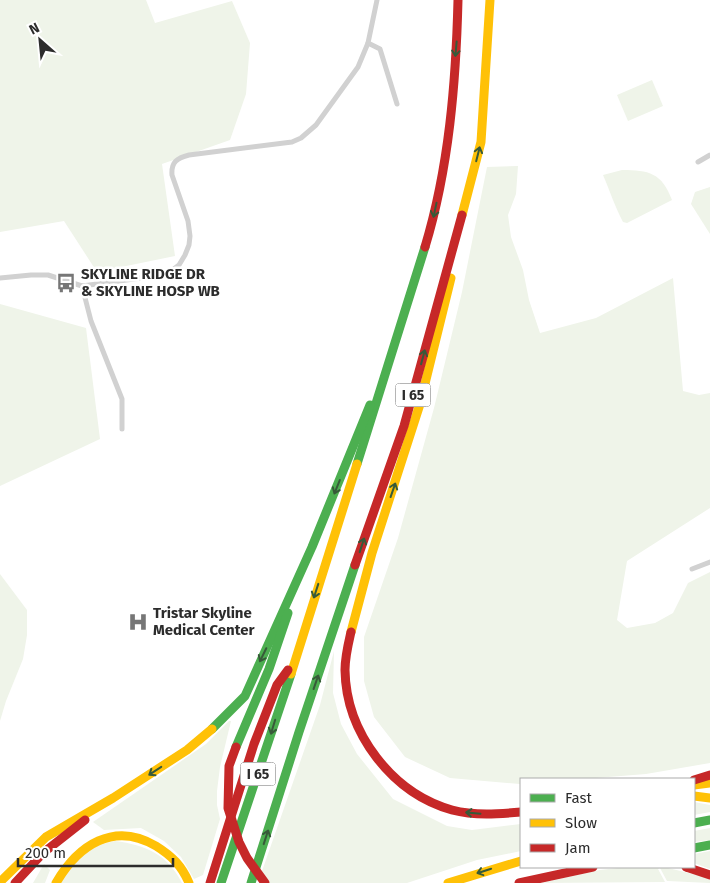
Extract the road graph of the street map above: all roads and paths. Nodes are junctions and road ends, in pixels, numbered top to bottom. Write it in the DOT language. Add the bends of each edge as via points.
graph roads {
  1 [pos="377,0"];
  2 [pos="458,0"];
  3 [pos="490,0"];
  4 [pos="368,43"];
  5 [pos="396,104"];
  6 [pos="710,155"];
  7 [pos="698,162"];
  8 [pos="468,194"];
  9 [pos="0,278"];
  10 [pos="82,286"];
  11 [pos="395,344"];
  12 [pos="122,429"];
  13 [pos="312,547"];
  14 [pos="710,562"];
  15 [pos="692,569"];
  16 [pos="293,664"];
  17 [pos="710,774"];
  18 [pos="695,780"];
  19 [pos="710,783"];
  20 [pos="695,785"];
  21 [pos="695,796"];
  22 [pos="113,798"];
  23 [pos="710,798"];
  24 [pos="520,812"];
  25 [pos="710,820"];
  26 [pos="695,823"];
  27 [pos="710,824"];
  28 [pos="695,826"];
  29 [pos="710,845"];
  30 [pos="695,848"];
  31 [pos="520,860"];
  32 [pos="587,868"];
  33 [pos="689,868"];
  34 [pos="710,875"];
  35 [pos="0,882"];
  36 [pos="15,883"];
  37 [pos="56,883"];
  38 [pos="189,883"];
  39 [pos="210,883"];
  40 [pos="221,883"];
  41 [pos="251,883"];
  42 [pos="265,883"];
  43 [pos="448,883"];
  44 [pos="518,883"];
  1 -- 4 [label="street"];
  2 -- 11 [label="highway, I 65, one-way" via="447,144 435,213"];
  8 -- 3 [label="highway, I 65, one-way" via="481,142"];
  4 -- 5 [label="street" via="380,49"];
  4 -- 10 [label="street" via="358,67 316,125 301,138 292,142 188,155 175,161 171,166 172,174 185,208 190,236 179,265 170,272"];
  6 -- 7 [label="street"];
  24 -- 8 [label="highway, one-way" via="468,813 449,809 413,792 396,779 372,752 356,723 346,686 346,656 358,600 425,394"];
  41 -- 8 [label="highway, I 65, one-way" via="404,426"];
  9 -- 10 [label="street" via="31,274"];
  10 -- 12 [label="street" via="91,320 122,399"];
  11 -- 13 [label="highway, one-way"];
  11 -- 16 [label="highway, I 65, one-way"];
  13 -- 22 [label="highway, one-way" via="245,696 187,750"];
  13 -- 42 [label="highway, bridge" via="229,766 228,808 239,842"];
  14 -- 15 [label="street"];
  16 -- 39 [label="highway" via="277,685 254,744"];
  16 -- 40 [label="highway, I 65, one-way"];
  17 -- 18 [label="highway"];
  19 -- 20 [label="highway"];
  21 -- 23 [label="highway"];
  22 -- 35 [label="highway" via="46,837"];
  22 -- 36 [label="highway" via="43,853"];
  25 -- 26 [label="highway"];
  27 -- 28 [label="highway"];
  29 -- 30 [label="highway"];
  31 -- 43 [label="highway, one-way"];
  32 -- 44 [label="highway"];
  33 -- 34 [label="highway"];
  37 -- 38 [label="highway" via="65,866 83,849 105,838 118,836 140,838 162,849 183,868"];
}
